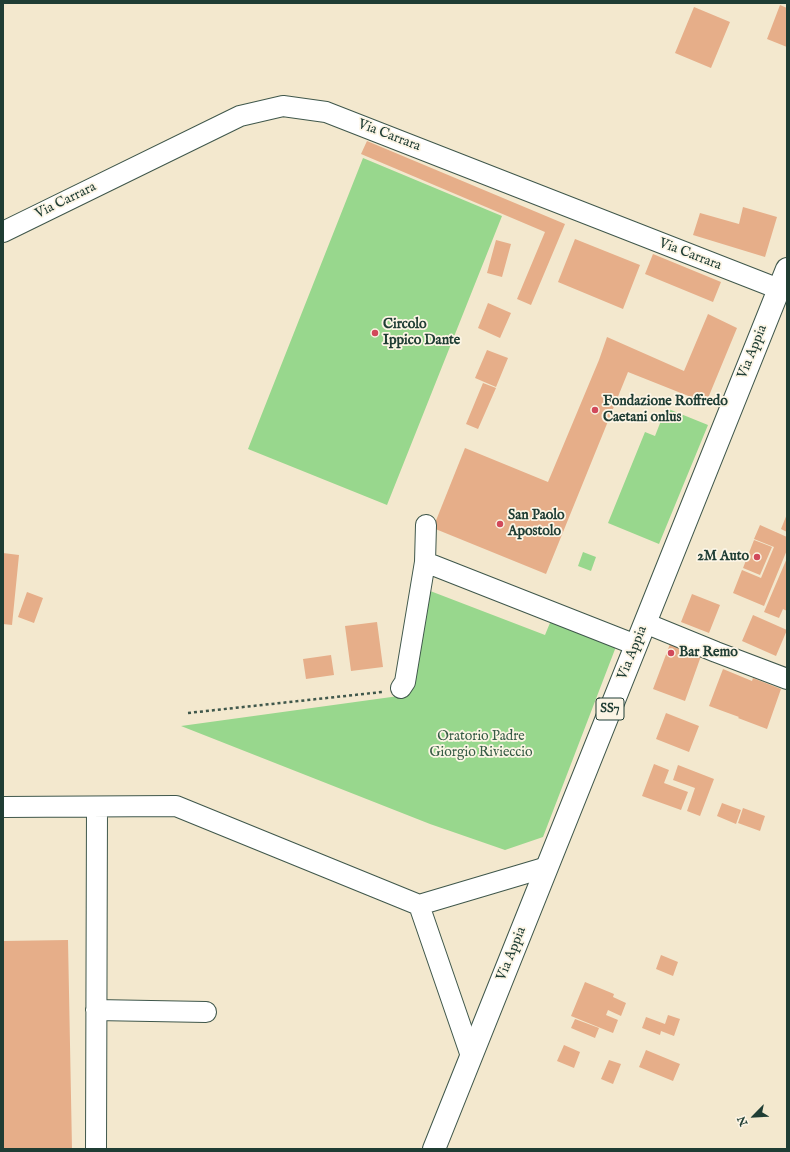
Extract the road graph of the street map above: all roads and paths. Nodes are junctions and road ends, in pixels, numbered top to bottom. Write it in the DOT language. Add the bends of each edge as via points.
graph roads {
  1 [pos="3,232"];
  2 [pos="787,269"];
  3 [pos="783,289"];
  4 [pos="426,525"];
  5 [pos="425,562"];
  6 [pos="645,623"];
  7 [pos="636,645"];
  8 [pos="787,678"];
  9 [pos="400,688"];
  10 [pos="188,714"];
  11 [pos="3,807"];
  12 [pos="97,807"];
  13 [pos="547,867"];
  14 [pos="419,905"];
  15 [pos="96,1010"];
  16 [pos="206,1012"];
  17 [pos="471,1056"];
  18 [pos="96,1149"];
  19 [pos="434,1149"];
  1 -- 3 [label="street, Via Carrara" via="240,116 283,106 326,112"];
  2 -- 3 [label="main road, Via Appia / SS7"];
  3 -- 6 [label="main road, Via Appia / SS7"];
  4 -- 5 [label="street"];
  5 -- 7 [label="street"];
  5 -- 9 [label="street" via="405,682"];
  6 -- 7 [label="main road, Via Appia / SS7"];
  6 -- 8 [label="street"];
  7 -- 13 [label="main road, Via Appia / SS7"];
  9 -- 10 [label="path" via="392,691"];
  11 -- 12 [label="street"];
  12 -- 14 [label="street" via="176,806"];
  12 -- 15 [label="street"];
  13 -- 14 [label="street"];
  13 -- 17 [label="main road, Via Appia / SS7"];
  14 -- 17 [label="street"];
  15 -- 16 [label="street"];
  15 -- 18 [label="street"];
  17 -- 19 [label="main road, Via Appia / SS7"];
}
